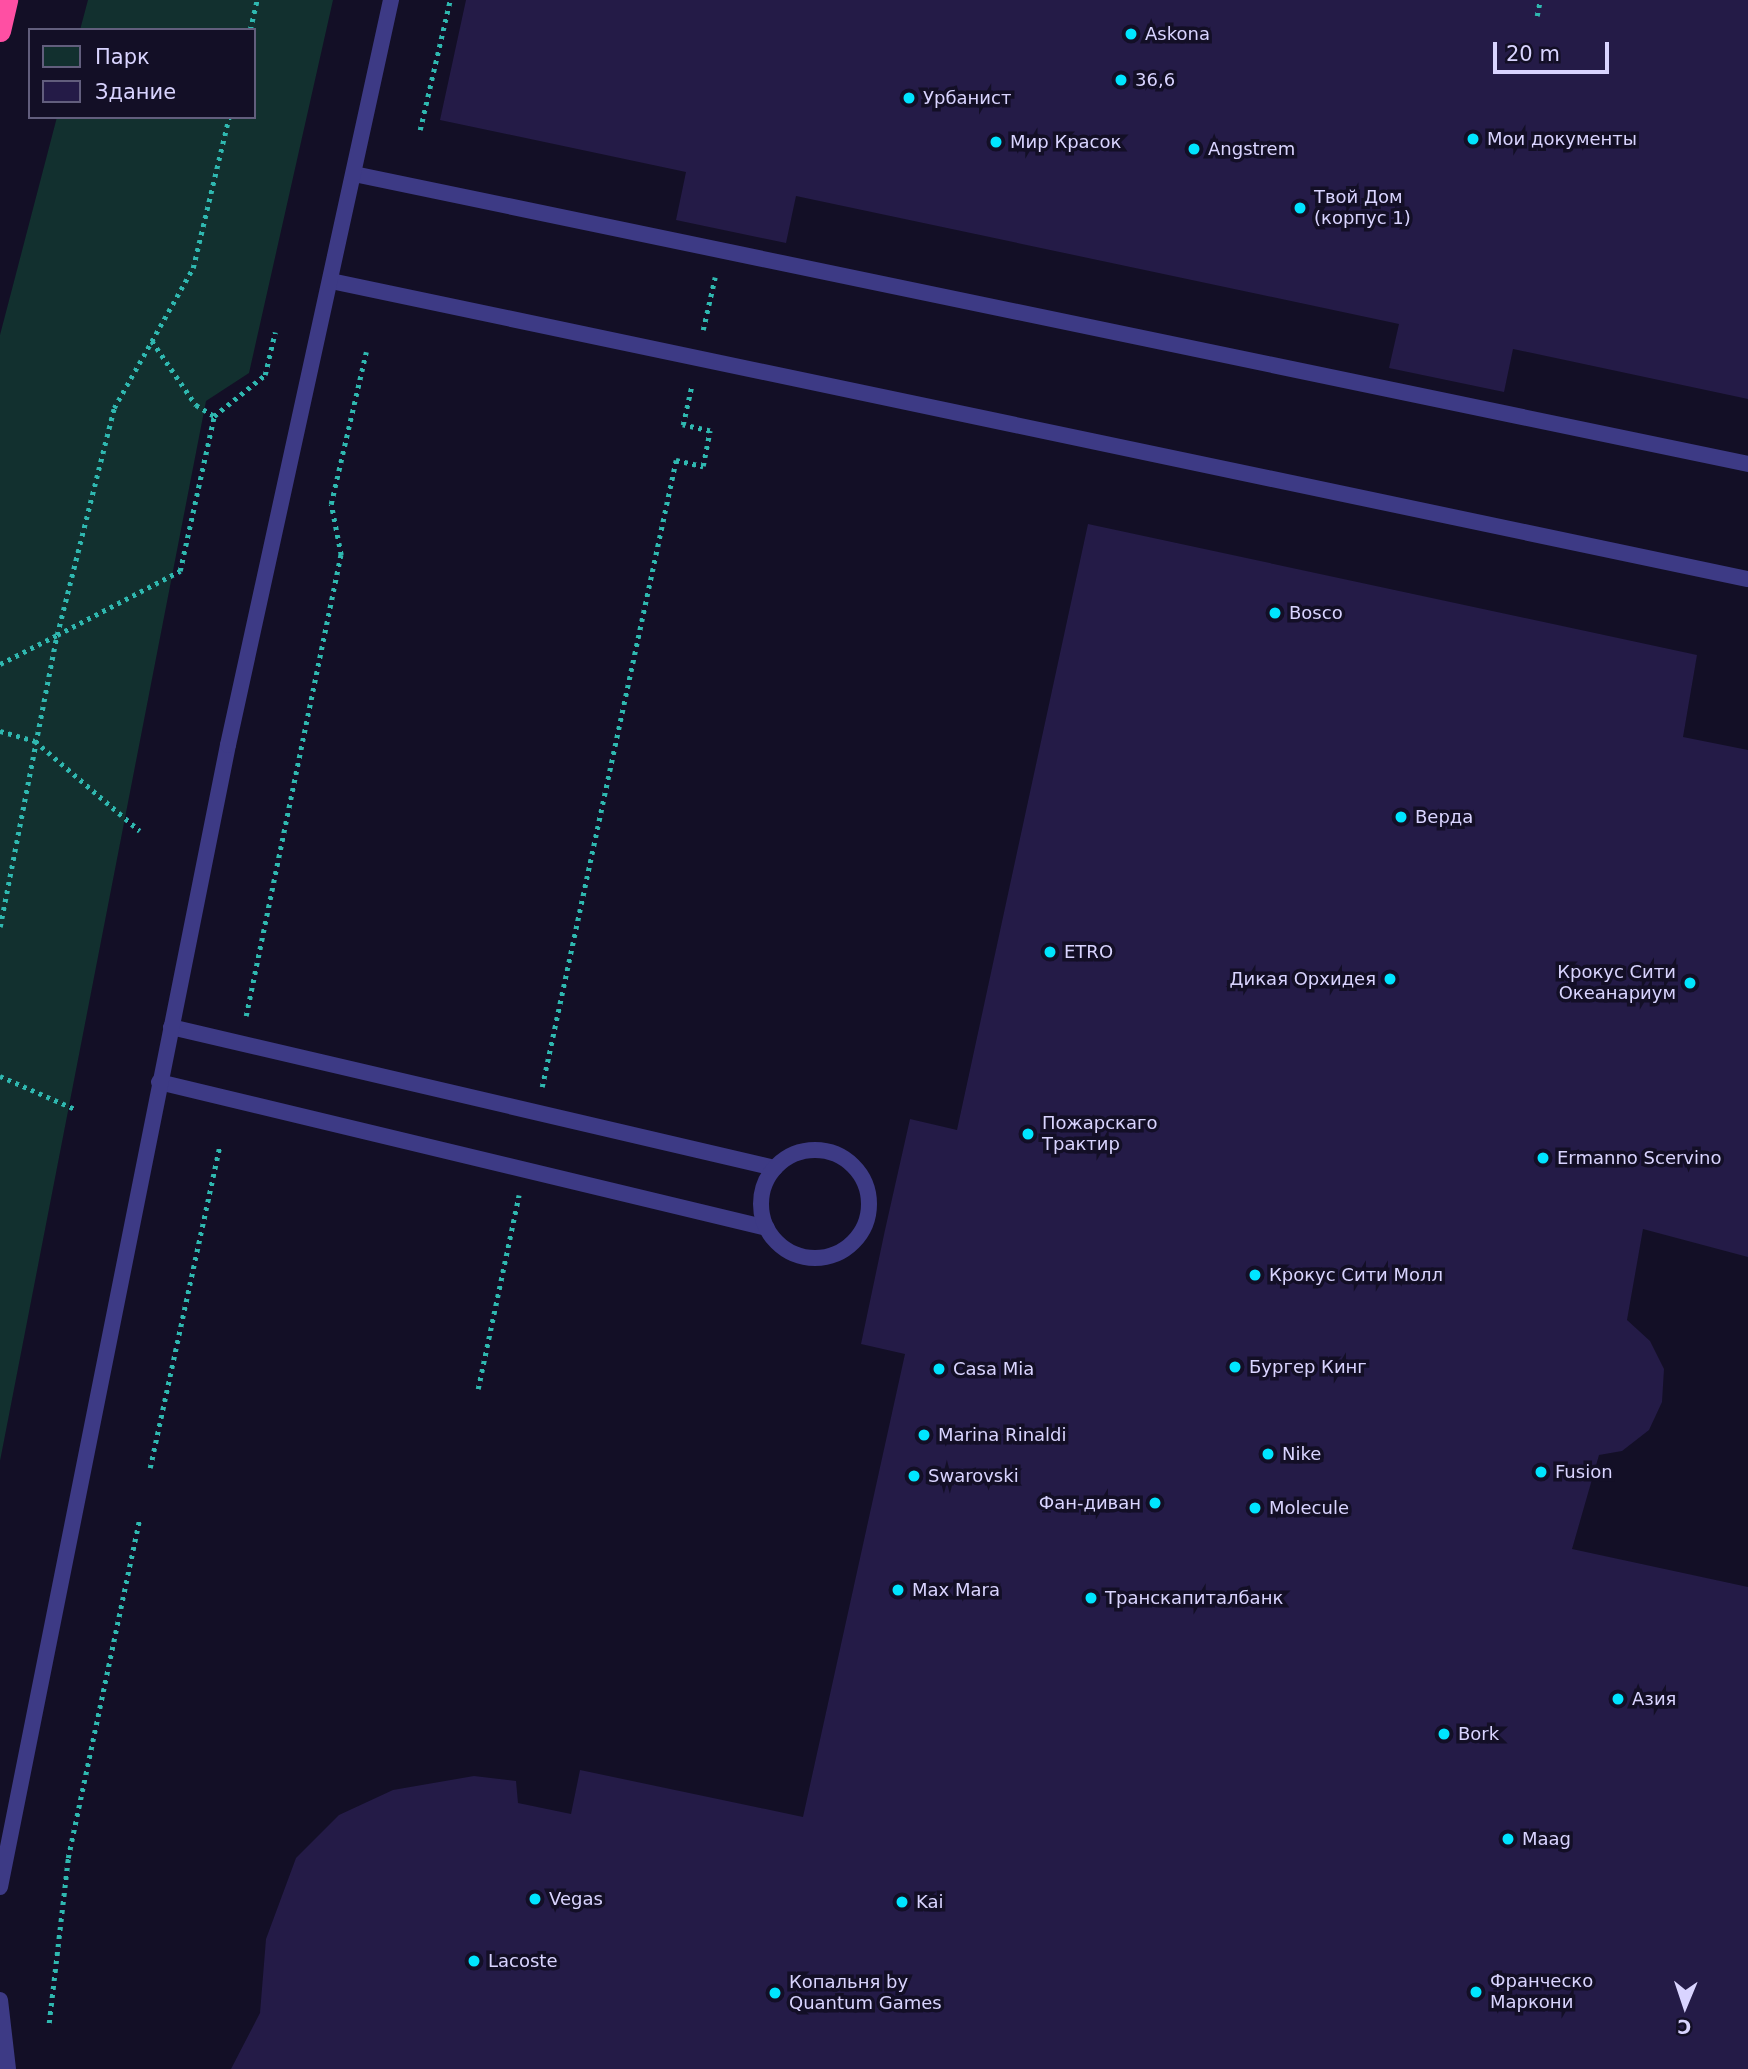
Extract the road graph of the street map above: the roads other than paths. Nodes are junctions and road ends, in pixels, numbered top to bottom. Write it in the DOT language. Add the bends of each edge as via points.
graph roads {
  1 [pos="7,0"];
  2 [pos="390,0"];
  3 [pos="0,31"];
  4 [pos="354,174"];
  5 [pos="331,281"];
  6 [pos="1748,464"];
  7 [pos="1748,579"];
  8 [pos="171,1027"];
  9 [pos="159,1082"];
  10 [pos="775,1168"];
  11 [pos="767,1228"];
  12 [pos="0,1887"];
  13 [pos="0,2000"];
  14 [pos="8,2069"];
  1 -- 3 [label="highway"];
  2 -- 4 [label="lane"];
  4 -- 5 [label="lane"];
  4 -- 6 [label="lane"];
  5 -- 7 [label="lane"];
  5 -- 8 [label="lane"];
  8 -- 9 [label="lane"];
  8 -- 10 [label="lane"];
  9 -- 11 [label="lane"];
  9 -- 12 [label="lane"];
  10 -- 11 [label="lane" via="762,1193"];
  10 -- 11 [label="lane" via="812,1150 839,1155 861,1174 869,1214 856,1240 819,1258 791,1252"];
  13 -- 14 [label="lane"];
}
